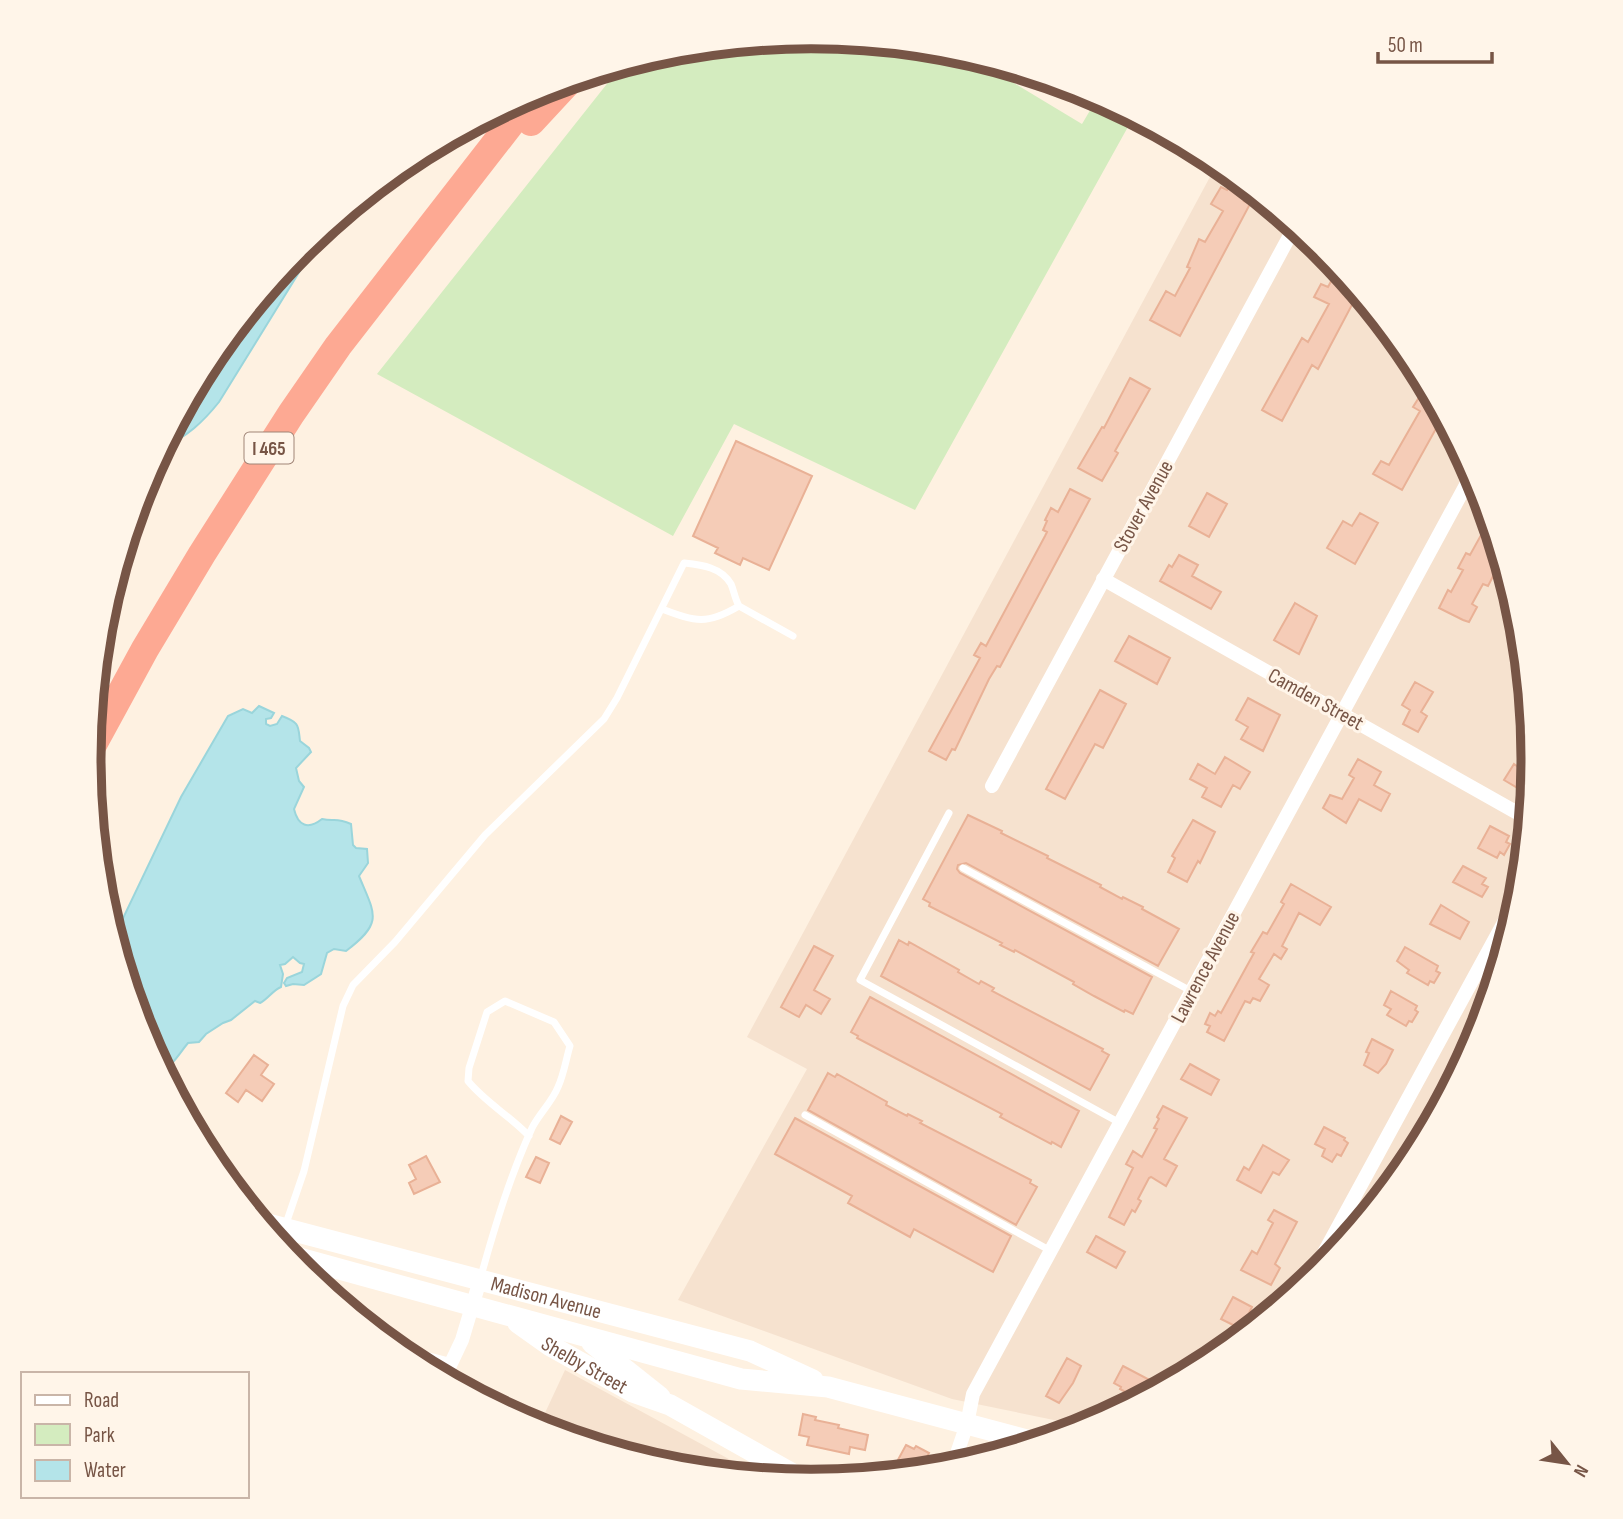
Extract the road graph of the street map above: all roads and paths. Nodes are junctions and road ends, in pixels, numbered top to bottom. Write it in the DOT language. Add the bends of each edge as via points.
graph roads {
  1 [pos="553,98"];
  2 [pos="519,112"];
  3 [pos="477,166"];
  4 [pos="1290,235"];
  5 [pos="1466,484"];
  6 [pos="1103,579"];
  7 [pos="739,606"];
  8 [pos="662,609"];
  9 [pos="793,636"];
  10 [pos="1343,714"];
  11 [pos="102,728"];
  12 [pos="992,786"];
  13 [pos="949,813"];
  14 [pos="1519,814"];
  15 [pos="962,868"];
  16 [pos="1502,927"];
  17 [pos="1192,991"];
  18 [pos="806,1115"];
  19 [pos="1121,1123"];
  20 [pos="529,1136"];
  21 [pos="283,1234"];
  22 [pos="285,1237"];
  23 [pos="1326,1249"];
  24 [pos="1051,1251"];
  25 [pos="307,1260"];
  26 [pos="480,1280"];
  27 [pos="524,1291"];
  28 [pos="475,1305"];
  29 [pos="506,1315"];
  30 [pos="583,1336"];
  31 [pos="672,1360"];
  32 [pos="448,1370"];
  33 [pos="828,1387"];
  34 [pos="670,1405"];
  35 [pos="967,1424"];
  36 [pos="1004,1443"];
  37 [pos="957,1455"];
  38 [pos="783,1469"];
  1 -- 3 [label="highway"];
  2 -- 3 [label="highway, I 465"];
  3 -- 11 [label="highway, I 465" via="291,414 188,578"];
  4 -- 6 [label="street, Stover Avenue"];
  5 -- 10 [label="street, Lawrence Avenue"];
  6 -- 10 [label="street, Camden Street"];
  6 -- 12 [label="street, Stover Avenue"];
  7 -- 8 [label="lane" via="700,621"];
  7 -- 8 [label="lane" via="723,573 684,563"];
  7 -- 9 [label="lane"];
  8 -- 21 [label="lane" via="604,719 485,835 353,985 343,1006 304,1171"];
  10 -- 14 [label="street, Camden Street"];
  10 -- 17 [label="street, Lawrence Avenue"];
  13 -- 19 [label="lane" via="860,980"];
  15 -- 17 [label="lane"];
  16 -- 23 [label="street"];
  17 -- 19 [label="street, Lawrence Avenue"];
  18 -- 24 [label="lane"];
  19 -- 24 [label="street, Lawrence Avenue"];
  20 -- 20 [label="lane" via="558,1089 570,1046 554,1022 505,1001 487,1012 468,1081"];
  20 -- 26 [label="lane"];
  22 -- 26 [label="main road, Madison Avenue"];
  24 -- 35 [label="street, Lawrence Avenue" via="973,1394"];
  25 -- 28 [label="main road, Madison Avenue"];
  26 -- 27 [label="main road, Madison Avenue"];
  26 -- 28 [label="street"];
  27 -- 30 [label="main road, Shelby Street"];
  27 -- 33 [label="main road, Madison Avenue" via="750,1350"];
  28 -- 29 [label="main road, Madison Avenue"];
  28 -- 32 [label="street"];
  29 -- 30 [label="main road, Madison Avenue"];
  29 -- 34 [label="main road, Shelby Street" via="623,1386"];
  30 -- 31 [label="main road, Madison Avenue"];
  30 -- 34 [label="main road, Shelby Street"];
  31 -- 33 [label="main road, Madison Avenue" via="741,1379"];
  31 -- 34 [label="main road" via="662,1377"];
  33 -- 35 [label="main road, Madison Avenue"];
  34 -- 38 [label="main road, Shelby Street"];
  35 -- 36 [label="main road, Madison Avenue"];
  35 -- 37 [label="street, Lawrence Avenue"];
}
